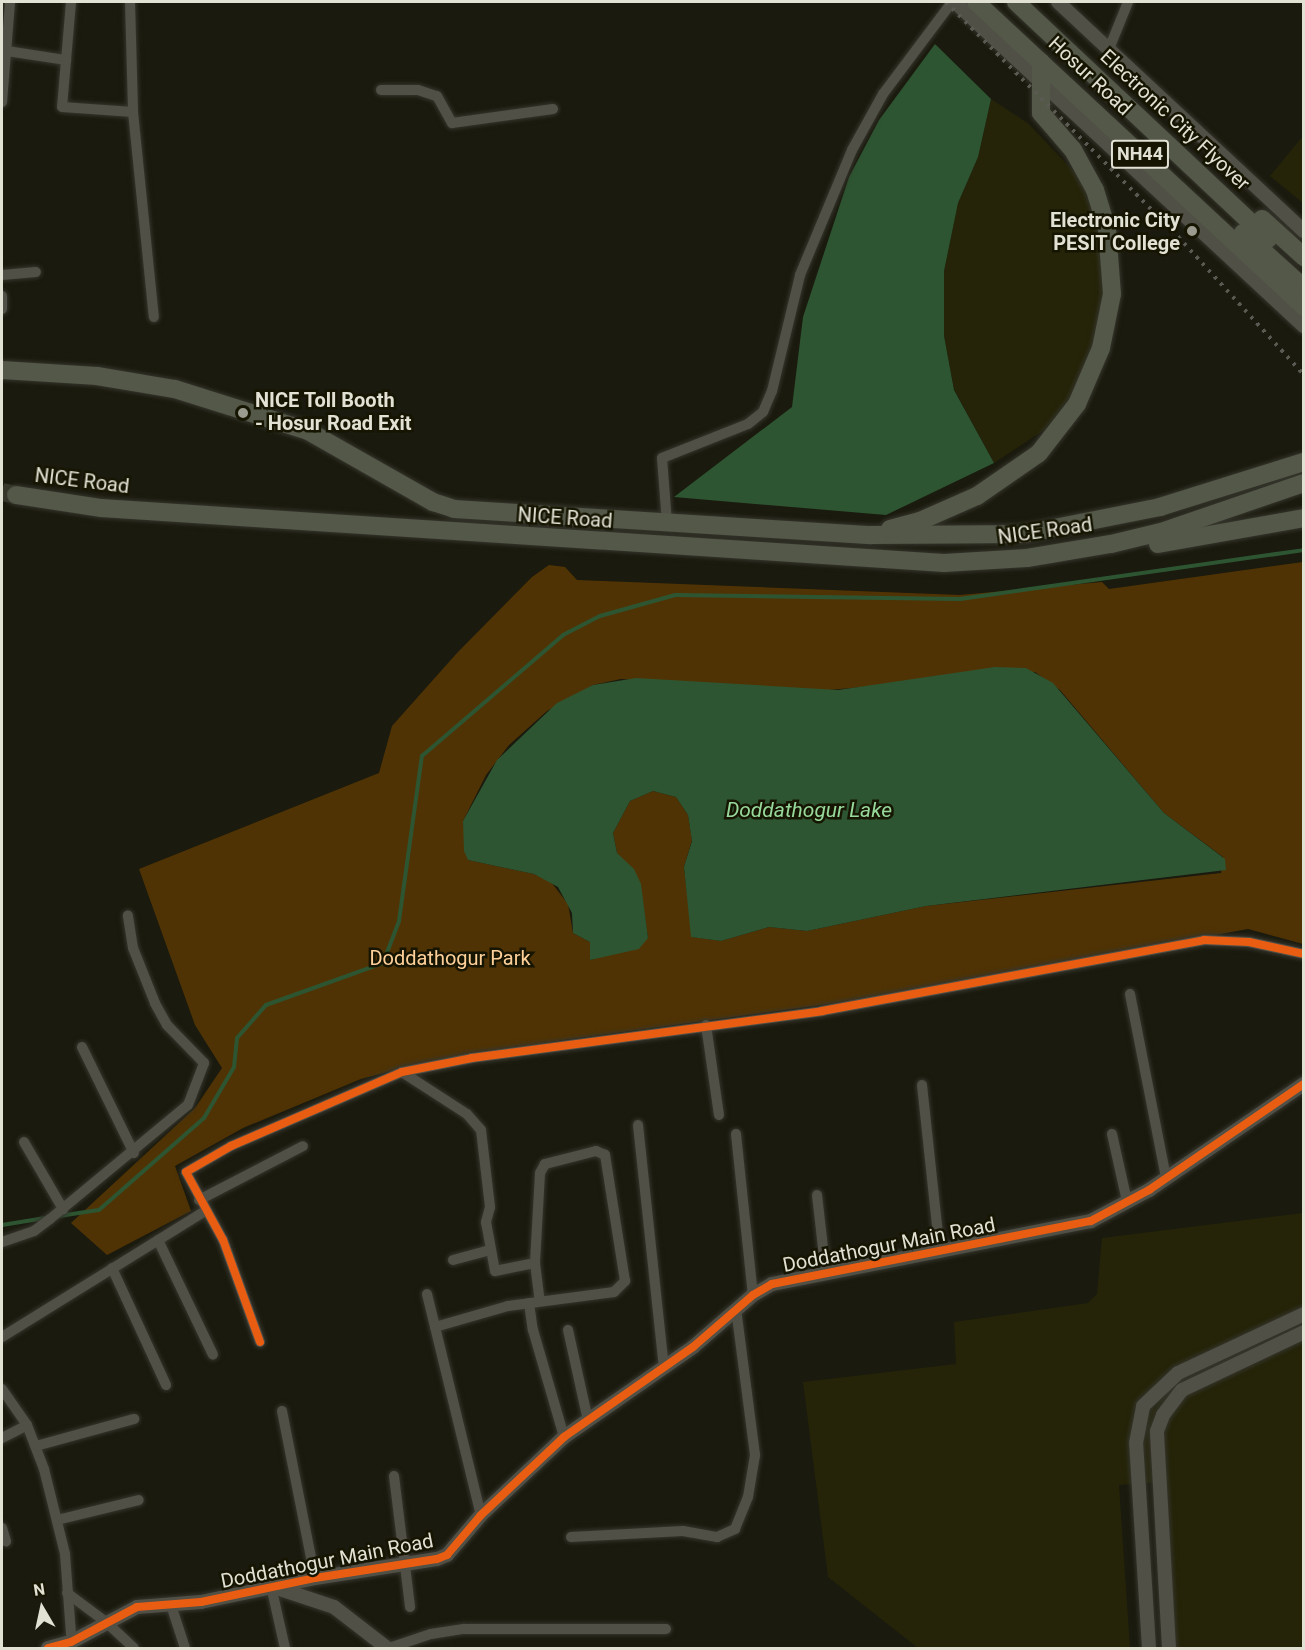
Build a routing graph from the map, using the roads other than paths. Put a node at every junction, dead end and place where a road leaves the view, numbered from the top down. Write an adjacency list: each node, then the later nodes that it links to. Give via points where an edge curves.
1 (10, 2): 12 (street)
2 (71, 2): 13 (street)
3 (130, 2): 19 (street)
4 (954, 2): 15 (street, Hosur Road); 36 (street, via 883,94 852,150 800,275 772,391 763,412 748,424 662,458)
5 (976, 2): 14 (highway, Hosur Road / NH44)
6 (992, 2): 25 (highway, Electronic City Flyover)
7 (1016, 2): 23 (highway, Electronic City Flyover)
8 (1028, 2): 21 (highway, Hosur Road / NH44)
9 (1058, 2): 11 (street, Hosur Road)
10 (1128, 2): 11 (street)
11 (1109, 49): 20 (street, Hosur Road)
12 (6, 51): 13 (street); 17 (street)
13 (66, 60): 19 (street, via 62,107)
14 (1041, 62): 15 (highway); 27 (highway, Hosur Road / NH44)
15 (1041, 82): 30 (street, Hosur Road); 37 (highway, via 1041,113 1073,150 1095,189 1107,229 1112,294 1093,374 1060,429 1018,470 952,508)
16 (381, 90): 18 (street, via 418,90 437,96 452,123)
17 (2, 102)
18 (553, 109)
19 (133, 112): 29 (street)
20 (1304, 231)
21 (1304, 257)
22 (36, 272): 24 (street)
23 (1304, 272)
24 (2, 275)
25 (1304, 288)
26 (2, 296): 28 (street)
27 (1304, 308)
28 (2, 309)
29 (154, 317)
30 (1304, 326)
31 (2, 370): 36 (highway, NICE Road, via 97,376 181,391 308,431 443,506)
32 (1304, 462): 37 (highway, NICE Road, via 1171,504 1070,527 1024,534)
33 (1304, 483): 38 (highway, via 1161,532)
34 (16, 495): 38 (highway, NICE Road, via 102,508 857,560 987,561)
35 (1304, 518): 38 (highway, via 1147,546)
36 (667, 523): 37 (highway, NICE Road)
37 (871, 535)
38 (1111, 544)
39 (128, 915): 53 (street, via 133,948 155,1004 167,1025 204,1063 188,1105)
40 (1304, 954): 42 (street, via 1256,943 1204,940 943,991)
41 (1131, 994): 54 (street)
42 (706, 1025): 44 (street, via 472,1058); 47 (street)
43 (82, 1047): 53 (street)
44 (402, 1072): 56 (street, via 231,1146 186,1172); 62 (street, via 467,1114 481,1130 490,1208 486,1222)
45 (1304, 1084): 54 (street, Doddathogur Main Road)
46 (922, 1085): 63 (street)
47 (719, 1115)
48 (638, 1125): 79 (street)
49 (736, 1134): 69 (street)
50 (1112, 1134): 57 (street)
51 (24, 1143): 58 (street)
52 (303, 1146): 56 (street)
53 (134, 1153): 58 (street)
54 (1166, 1178): 57 (street, Doddathogur Main Road)
55 (817, 1195): 67 (street)
56 (199, 1200): 59 (street)
57 (1127, 1202): 63 (street, Doddathogur Main Road, via 1091,1221)
58 (63, 1209): 61 (street, via 34,1231)
59 (205, 1211): 60 (street); 77 (street, via 223,1240)
60 (158, 1240): 66 (street); 78 (street)
61 (2, 1242)
62 (490, 1250): 64 (street); 65 (street, via 495,1271)
63 (940, 1253): 67 (street, Doddathogur Main Road)
64 (453, 1260)
65 (535, 1263): 70 (street); 70 (street, via 540,1173 545,1164 596,1151 605,1155 625,1281 614,1292)
66 (112, 1268): 76 (street); 80 (street)
67 (826, 1274): 69 (street, Doddathogur Main Road, via 772,1284)
68 (427, 1294): 73 (street)
69 (753, 1295): 71 (street, Doddathogur Main Road)
70 (534, 1302): 73 (street); 88 (street, via 533,1330)
71 (736, 1309): 79 (street, Doddathogur Main Road); 96 (street, via 754,1455 748,1497 735,1529 717,1538 682,1531)
72 (1304, 1314): 86 (street, via 1178,1373 1153,1393)
73 (435, 1327): 93 (street)
74 (568, 1330): 84 (street)
75 (1304, 1332): 87 (street, via 1182,1390 1163,1415)
76 (2, 1336)
77 (260, 1342)
78 (213, 1355)
79 (664, 1367): 84 (street, Doddathogur Main Road)
80 (166, 1385)
81 (2, 1389): 85 (street)
82 (282, 1411): 99 (street)
83 (134, 1419): 90 (street)
84 (588, 1420): 88 (street, Doddathogur Main Road)
85 (27, 1425): 89 (street); 90 (street)
86 (1137, 1425): 87 (street); 112 (street)
87 (1157, 1431): 113 (street)
88 (564, 1437): 93 (street, Doddathogur Main Road)
89 (2, 1438)
90 (36, 1446): 94 (street)
91 (394, 1476): 98 (street)
92 (140, 1500): 94 (street)
93 (481, 1515): 98 (street, Doddathogur Main Road, via 447,1555)
94 (57, 1520): 101 (street, via 65,1554)
95 (2, 1528): 97 (street)
96 (571, 1537)
97 (6, 1541)
98 (405, 1566): 99 (street, Doddathogur Main Road); 103 (street)
99 (315, 1578): 100 (street, Doddathogur Main Road)
100 (272, 1587): 102 (street, Doddathogur Main Road); 110 (street); 111 (street, via 334,1607)
101 (67, 1593): 104 (street); 106 (street)
102 (171, 1605): 104 (street, Doddathogur Main Road, via 137,1607); 109 (street)
103 (410, 1607)
104 (106, 1622): 106 (street, Doddathogur Main Road); 108 (street)
105 (666, 1629): 111 (street, via 464,1629 431,1634)
106 (71, 1645): 107 (street, Doddathogur Main Road)
107 (48, 1648)
108 (134, 1648)
109 (185, 1648)
110 (285, 1648)
111 (388, 1648)
112 (1149, 1648)
113 (1169, 1648)

